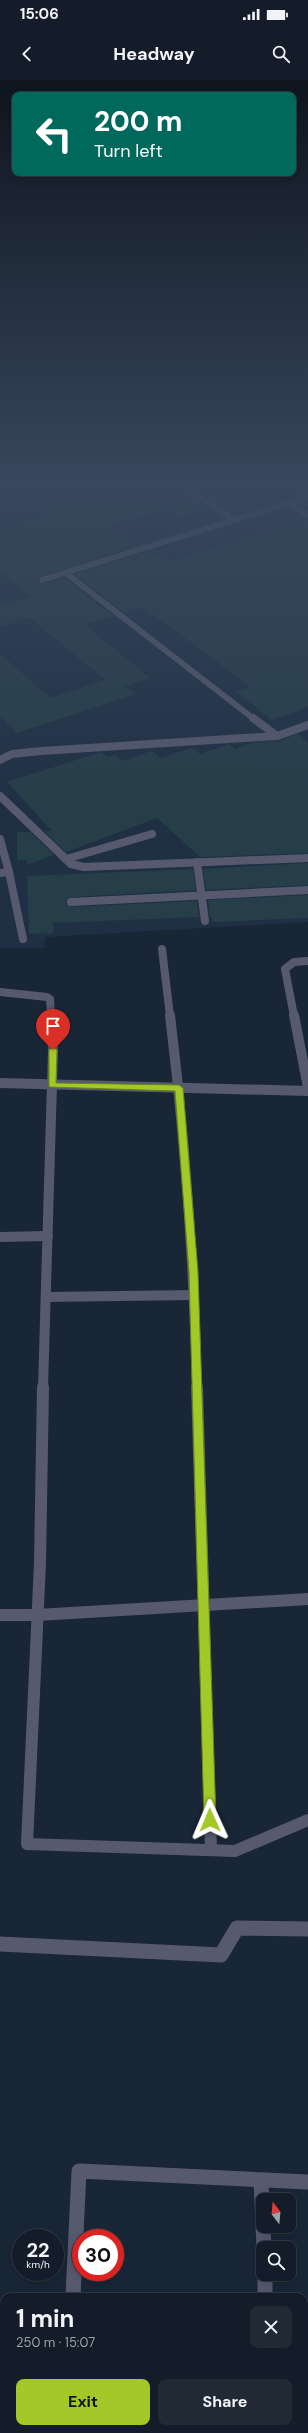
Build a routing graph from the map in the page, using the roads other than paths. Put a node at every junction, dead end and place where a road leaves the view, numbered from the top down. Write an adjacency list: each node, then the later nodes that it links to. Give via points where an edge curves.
1 (87, 590): 3 (street)
2 (308, 725): 3 (street)
3 (277, 736): 4 (street, via 41,751 12,754)
4 (0, 760)
5 (0, 796): 9 (street)
6 (152, 834): 9 (street)
7 (0, 839): 11 (street)
8 (308, 858): 10 (street)
9 (66, 859): 10 (street, via 71,864 84,866)
10 (196, 862): 13 (street)
11 (4, 872): 16 (street)
12 (308, 890): 13 (street)
13 (201, 895): 14 (street); 15 (street)
14 (71, 902)
15 (205, 921)
16 (23, 939)
17 (162, 949): 24 (street)
18 (308, 961): 20 (street, via 294,962 285,969)
19 (0, 992): 22 (street, via 44,995 50,999)
20 (304, 1039): 23 (street)
21 (0, 1083): 22 (street)
22 (52, 1085): 24 (street); 26 (street)
23 (308, 1087)
24 (179, 1088): 25 (street); 28 (street)
25 (308, 1091)
26 (48, 1236): 27 (street); 29 (street)
27 (0, 1237)
28 (194, 1295): 29 (street); 31 (street)
29 (46, 1297): 33 (street)
30 (308, 1599): 31 (street)
31 (204, 1605): 33 (street); 35 (street)
32 (0, 1615): 33 (street)
33 (38, 1615): 35 (street, via 27,1844)
34 (308, 1820): 35 (street, via 235,1851)
35 (211, 1850)
36 (308, 1928): 37 (street, via 237,1928 221,1955)
37 (0, 1944)
38 (261, 2180): 39 (street); 40 (street); 42 (street, via 79,2171)
39 (308, 2182)
40 (264, 2241)
41 (265, 2281): 43 (street)
42 (73, 2293)
43 (266, 2293)

